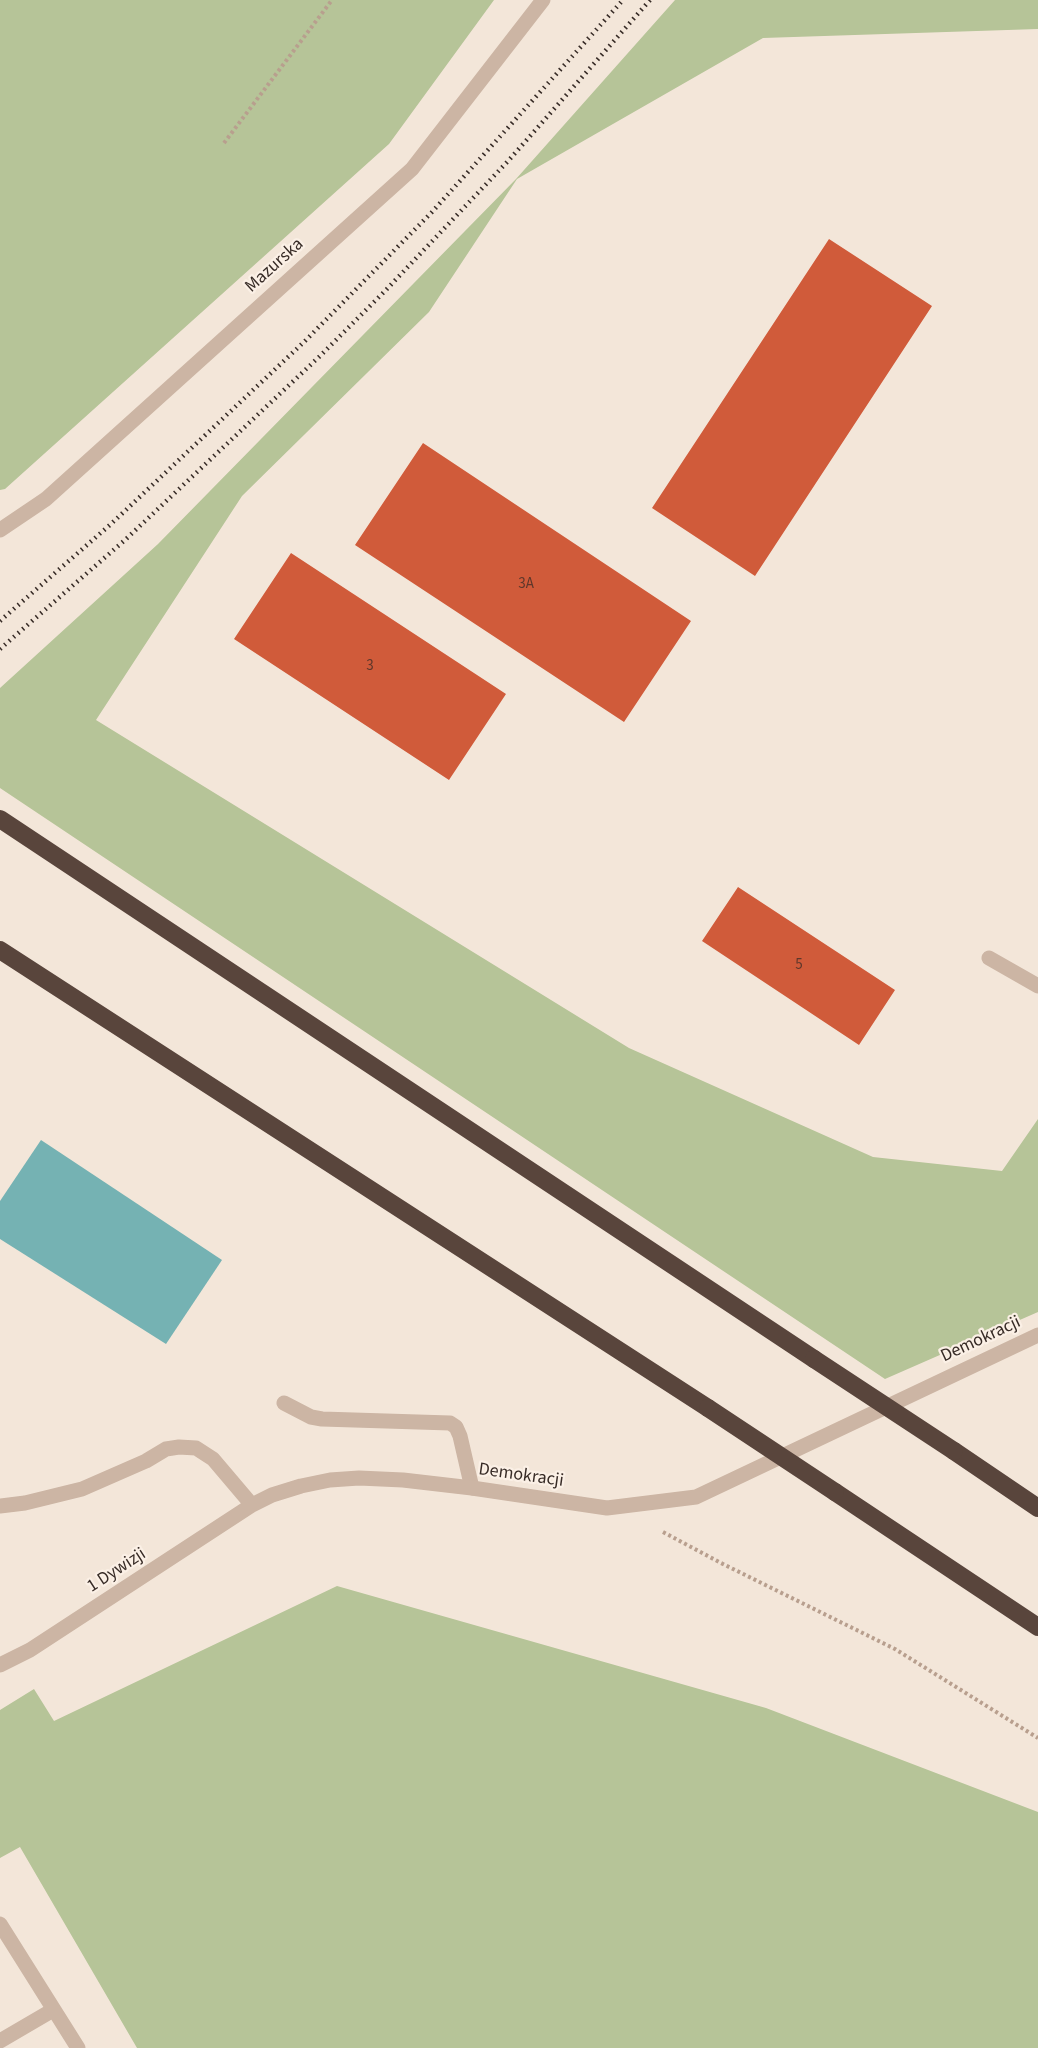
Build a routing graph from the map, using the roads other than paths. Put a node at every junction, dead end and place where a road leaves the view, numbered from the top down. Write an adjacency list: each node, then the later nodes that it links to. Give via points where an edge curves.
1 (543, 0): 2 (street, Mazurska, via 412,169 46,499)
2 (0, 530)
3 (0, 819): 12 (highway, bridge)
4 (0, 950): 13 (highway, bridge, via 708,1408)
5 (989, 958): 6 (street)
6 (1038, 986)
7 (1038, 1335): 9 (street, Demokracji, via 696,1497 608,1508)
8 (284, 1403): 9 (street, via 322,1419 450,1423 460,1436)
9 (472, 1488): 10 (street, Demokracji, via 403,1480 330,1480 272,1495)
10 (252, 1505): 11 (street, via 213,1460 196,1448 180,1447 166,1449 82,1488); 14 (street, 1 Dywizji, via 30,1650)
11 (0, 1506)
12 (1038, 1508)
13 (1038, 1627)
14 (0, 1665)
15 (0, 1924): 16 (street)
16 (53, 2010): 17 (street); 18 (street)
17 (0, 2041)
18 (78, 2048)

